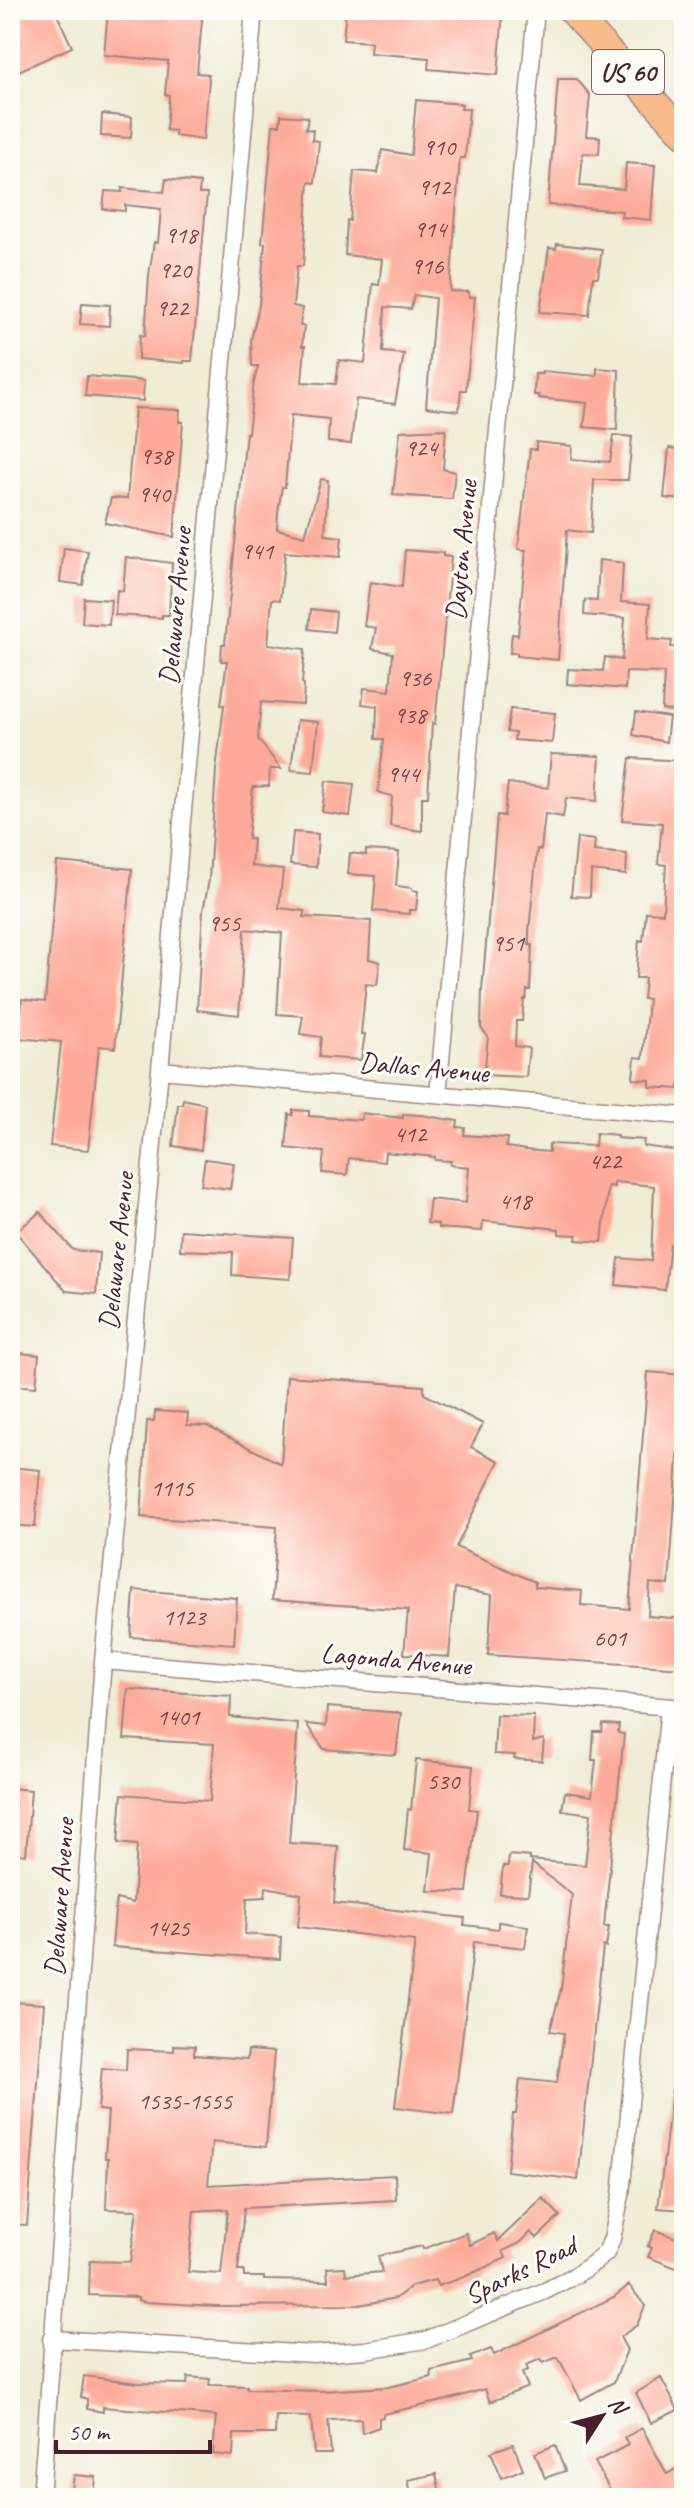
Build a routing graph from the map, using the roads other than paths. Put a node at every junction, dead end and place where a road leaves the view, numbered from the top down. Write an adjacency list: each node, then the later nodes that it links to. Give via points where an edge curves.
1 (254, 10): 5 (street, Delaware Avenue)
2 (536, 10): 6 (street, Dayton Avenue)
3 (571, 10): 4 (main road, US 60)
4 (684, 134)
5 (160, 1070): 6 (street, Dallas Avenue); 8 (street, Delaware Avenue)
6 (438, 1094): 7 (street, Dallas Avenue)
7 (684, 1116)
8 (103, 1661): 9 (street, Lagonda Avenue); 10 (street, Delaware Avenue)
9 (677, 1707): 10 (street, Sparks Road, via 621,2195 606,2253 545,2291 465,2326 397,2346 314,2354)
10 (51, 2339): 11 (street, Delaware Avenue)
11 (41, 2498)

